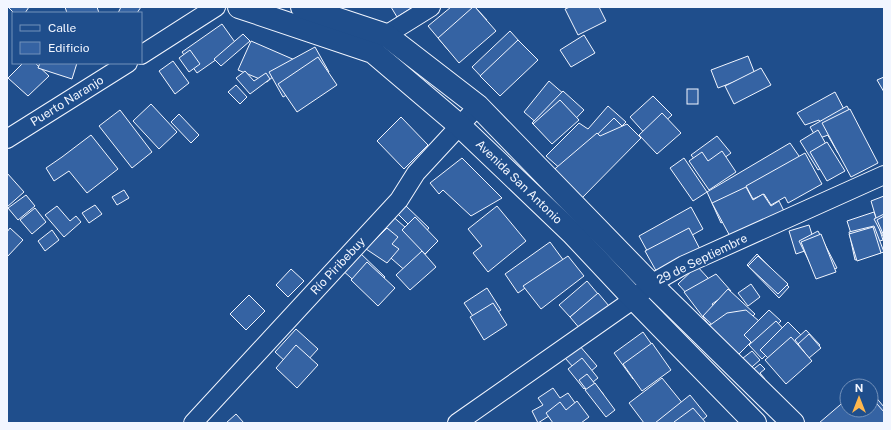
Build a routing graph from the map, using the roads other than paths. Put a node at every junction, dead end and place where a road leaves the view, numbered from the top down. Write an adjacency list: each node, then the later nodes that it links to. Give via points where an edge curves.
1 (216, 7): 6 (street)
2 (239, 7): 9 (main road, Avenida San Antonio, via 374,52)
3 (302, 7): 5 (main road, Avenida San Antonio)
4 (431, 7): 5 (street)
5 (386, 35): 8 (main road, Avenida San Antonio)
6 (142, 54)
7 (126, 64): 10 (street, Puerto Naranjo)
8 (478, 106): 9 (street, Río Piribebuy); 12 (main road, Avenida San Antonio)
9 (460, 126): 13 (main road, Avenida San Antonio, via 572,233); 14 (street, Río Piribebuy, via 416,173 399,200)
10 (7, 139)
11 (884, 175): 12 (street, 29 de Septiembre, via 684,265)
12 (651, 284): 13 (street, 29 de Septiembre); 17 (main road, Avenida San Antonio)
13 (634, 299): 15 (street, 29 de Septiembre); 16 (main road, Avenida San Antonio)
14 (193, 423)
15 (457, 423)
16 (755, 423)
17 (793, 423)

